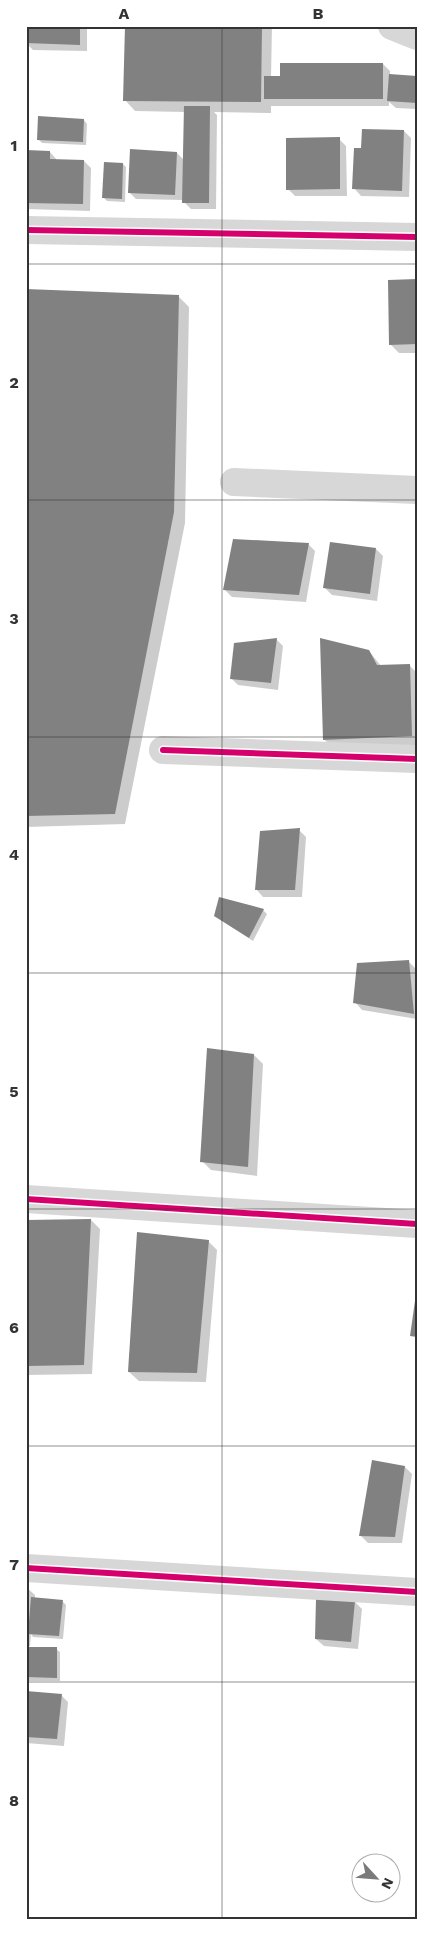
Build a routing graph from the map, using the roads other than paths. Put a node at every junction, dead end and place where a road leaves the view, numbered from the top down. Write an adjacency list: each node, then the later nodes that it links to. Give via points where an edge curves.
1 (392, 26): 2 (street)
2 (417, 36)
3 (26, 230): 4 (street)
4 (417, 237)
5 (234, 482): 6 (street)
6 (417, 490)
7 (163, 750): 8 (street)
8 (417, 759)
9 (26, 1199): 10 (street)
10 (417, 1224)
11 (26, 1568): 12 (street)
12 (417, 1592)

